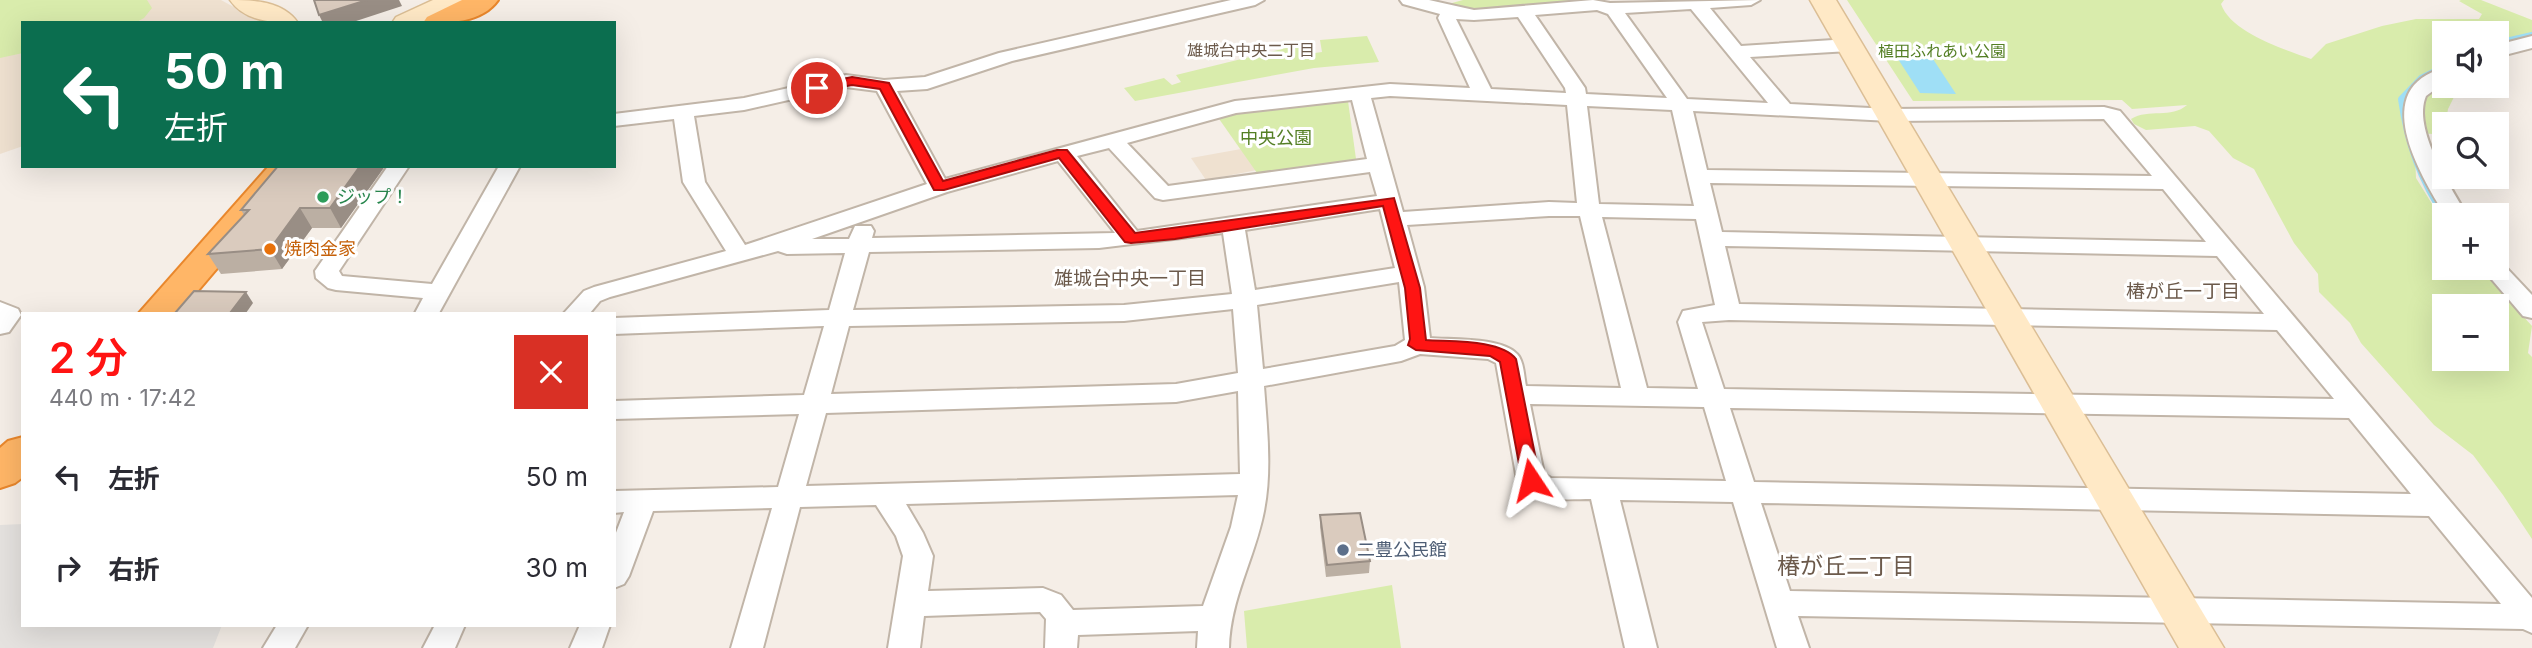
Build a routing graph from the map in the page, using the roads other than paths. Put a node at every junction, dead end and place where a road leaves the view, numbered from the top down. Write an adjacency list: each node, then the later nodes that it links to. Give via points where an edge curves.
1 (243, 0): 12 (street)
2 (454, 0): 13 (street)
3 (482, 0): 14 (highway)
4 (1255, 0): 20 (street, via 1006,57 927,83)
5 (1409, 0): 10 (street)
6 (1751, 0): 8 (street)
7 (1823, 0): 16 (street)
8 (1697, 4): 9 (street); 18 (street)
9 (1607, 5): 11 (street); 24 (street)
10 (1450, 12): 11 (street); 22 (street, via 1447,18)
11 (1524, 12): 23 (street, via 1573,83)
12 (281, 21)
13 (409, 21)
14 (441, 21)
15 (2532, 42): 17 (street)
16 (1849, 46): 18 (street); 27 (street)
17 (2509, 48)
18 (1736, 52): 25 (street)
19 (2432, 81): 39 (street, via 2413,102 2413,110 2426,157)
20 (884, 86): 26 (street, via 846,81 757,102); 38 (street)
21 (1360, 93): 22 (street); 29 (street, via 1215,110); 31 (street)
22 (1483, 94): 23 (street)
23 (1575, 99): 24 (street); 40 (street)
24 (1681, 104): 25 (street); 35 (street)
25 (1784, 110): 27 (street)
26 (683, 111): 28 (street); 51 (street, via 694,182)
27 (1890, 115): 36 (street); 37 (street, via 2113,115)
28 (616, 120)
29 (1112, 139): 30 (street); 31 (street, via 1163,193)
30 (1062, 152): 38 (street); 45 (street)
31 (1379, 164): 42 (street)
32 (285, 168): 58 (highway)
33 (398, 168): 54 (street, via 327,271 328,278 336,283)
34 (509, 168): 54 (street)
35 (1698, 176): 36 (street); 43 (street)
36 (1928, 180): 37 (street); 47 (street)
37 (2170, 183): 50 (street)
38 (939, 187): 41 (street)
39 (2448, 203)
40 (1589, 209): 42 (street); 43 (street); 70 (street)
41 (869, 210): 48 (street); 49 (street)
42 (1391, 210): 44 (street); 52 (street)
43 (1706, 213): 46 (street)
44 (1233, 225): 45 (street); 55 (street)
45 (1131, 238): 48 (street)
46 (1712, 239): 47 (street); 61 (street)
47 (1966, 245): 50 (street); 62 (street)
48 (859, 246): 49 (street); 63 (street)
49 (766, 247): 51 (street)
50 (2224, 249): 64 (street)
51 (740, 255): 60 (street, via 602,292)
52 (1409, 273): 55 (street); 67 (street)
53 (2505, 280): 57 (street)
54 (437, 292): 59 (street)
55 (1246, 299): 63 (street, via 1124,313); 68 (street)
56 (0, 310): 65 (street, via 9,315)
57 (2532, 310)
58 (159, 312)
59 (427, 312)
60 (577, 312)
61 (1729, 312): 62 (street); 71 (street, via 1703,313 1690,322)
62 (2008, 317): 64 (street); 73 (street)
63 (838, 318): 66 (street); 72 (street)
64 (2285, 322): 74 (street)
65 (0, 326)
66 (616, 326)
67 (1416, 345): 68 (street, via 1401,354); 69 (street, via 1493,351 1508,359)
68 (1251, 381): 72 (street, via 1176,393); 78 (street)
69 (1516, 395): 70 (street); 79 (street, via 1531,480 1547,488)
70 (1636, 397): 71 (street)
71 (1714, 398): 73 (street); 80 (street)
72 (815, 404): 75 (street); 82 (street)
73 (2059, 404): 74 (street); 83 (street)
74 (2357, 409): 86 (street)
75 (616, 410)
76 (21, 454): 77 (highway)
77 (0, 472)
78 (1252, 484): 81 (street); 95 (street, via 1247,525)
79 (1603, 489): 80 (street); 102 (street)
80 (1744, 492): 83 (street); 88 (street)
81 (884, 494): 82 (street); 89 (street, via 918,556)
82 (789, 497): 84 (street); 100 (street)
83 (2115, 499): 86 (street); 90 (street)
84 (643, 501): 85 (street); 87 (street)
85 (616, 502)
86 (2436, 505): 91 (street)
87 (616, 571)
88 (1779, 603): 90 (street); 103 (street)
89 (912, 604): 96 (street, via 1043,600 1059,611); 101 (street)
90 (2180, 610): 91 (street); 104 (street)
91 (2531, 619)
92 (292, 627): 97 (street)
93 (449, 627): 98 (street)
94 (594, 627): 99 (street)
95 (1214, 633): 96 (street)
96 (1062, 636)
97 (279, 648)
98 (439, 648)
99 (586, 648)
100 (747, 648)
101 (904, 648)
102 (1641, 648)
103 (1793, 648)
104 (2202, 648)

